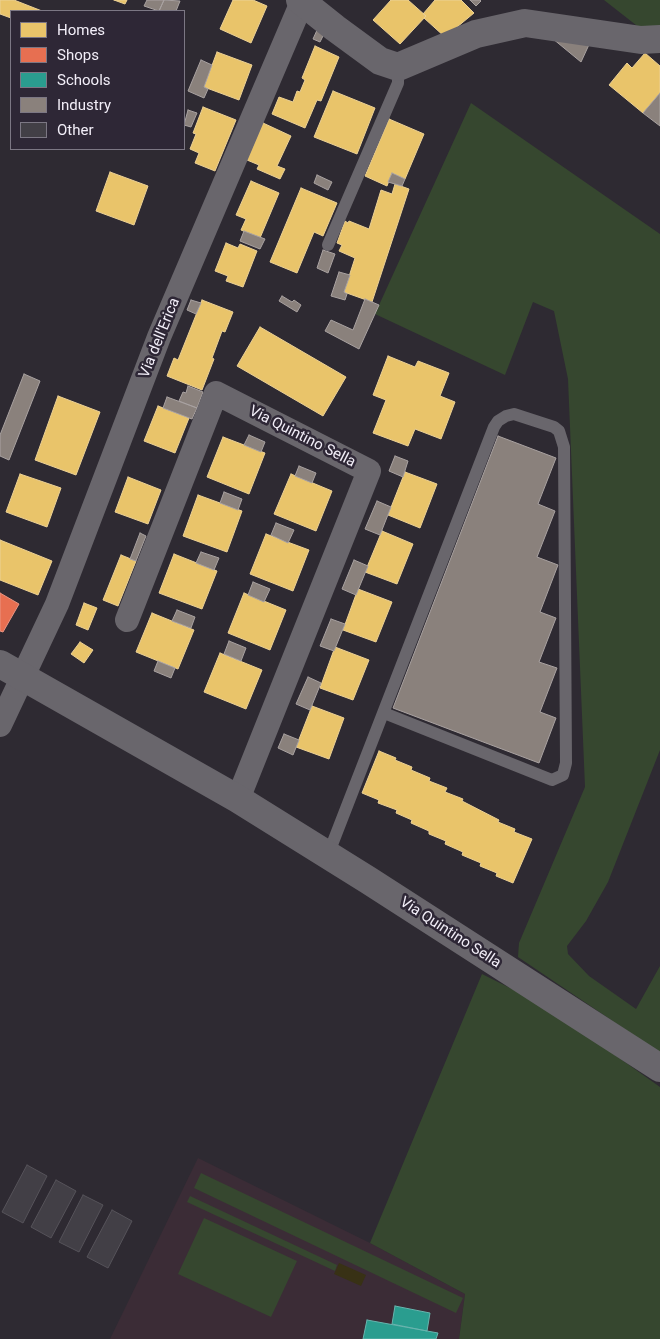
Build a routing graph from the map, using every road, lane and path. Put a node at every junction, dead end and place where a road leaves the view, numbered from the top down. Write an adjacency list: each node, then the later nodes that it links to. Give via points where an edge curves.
1 (301, 1): 3 (street, via 380,61); 6 (street, Via dell'Erica, via 159,338 57,604)
2 (660, 39): 3 (street, via 641,40 525,23 476,34)
3 (398, 67): 4 (lane, via 398,82)
4 (328, 246)
5 (127, 620): 9 (street, Via Quintino Sella, via 216,394 369,471)
6 (11, 670): 8 (street, Via dell'Erica); 9 (street, Via Quintino Sella)
7 (384, 713): 7 (lane, via 552,780 563,775 566,763 564,447 559,431 554,427 514,414 498,421 494,427); 10 (lane)
8 (0, 725)
9 (238, 799): 10 (street, Via Quintino Sella)
10 (328, 855): 11 (street, Via Quintino Sella)
11 (660, 1068)

